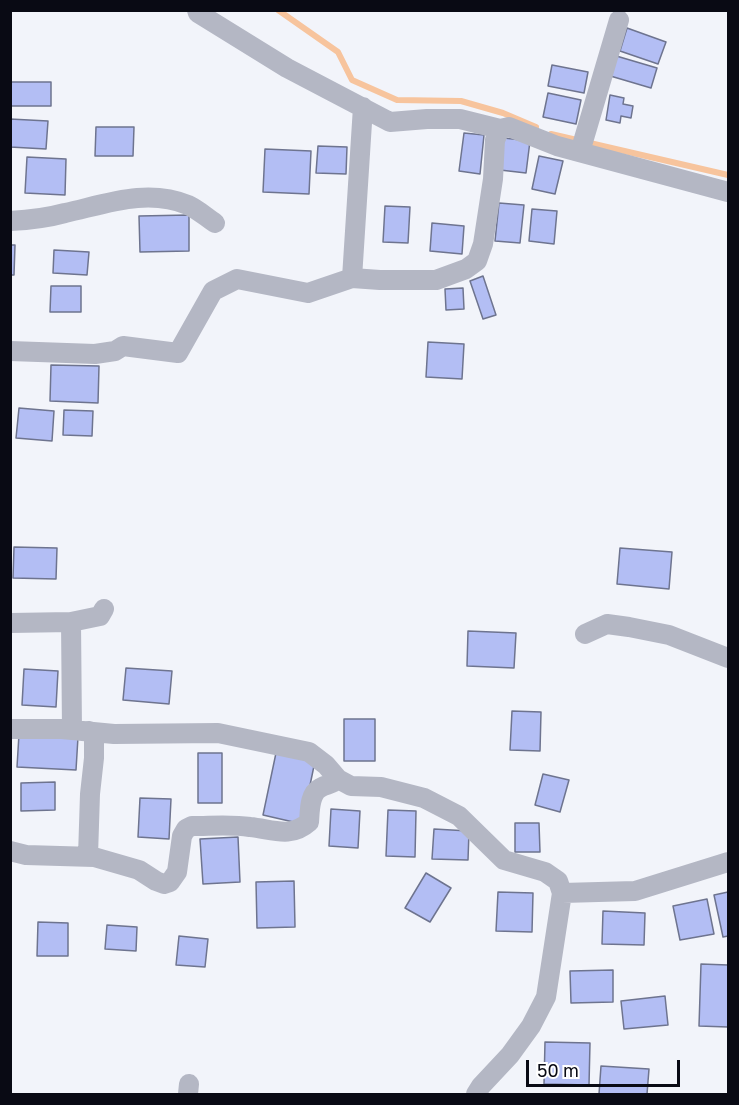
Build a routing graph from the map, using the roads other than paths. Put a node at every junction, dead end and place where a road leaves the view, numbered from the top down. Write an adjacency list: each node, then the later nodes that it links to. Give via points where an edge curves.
1 (197, 10): 3 (street, via 287,68)
2 (619, 20): 5 (street)
3 (363, 107): 4 (street, via 390,122 460,119); 9 (street)
4 (501, 129): 5 (street, via 509,127 557,146); 9 (street, via 495,140 493,179 477,261 436,280)
5 (582, 144): 6 (street)
6 (729, 192)
7 (10, 221): 8 (street, via 64,214 131,198 160,197 189,205)
8 (214, 223)
9 (352, 278): 10 (street, via 308,293 237,279 213,291 178,353 123,346 95,354)
10 (10, 351)
11 (104, 609): 12 (street, via 93,618)
12 (71, 622): 13 (street); 17 (street)
13 (10, 623)
14 (585, 634): 15 (street, via 608,624 629,627 669,635)
15 (729, 658)
16 (10, 729): 17 (street)
17 (81, 730): 18 (street, via 114,734 218,733 273,743 309,752); 20 (street, via 94,737)
18 (338, 779): 20 (street, via 315,791 309,822 300,829 277,833 250,827 186,829 177,872 164,884 123,864); 22 (street, via 351,786 381,787 424,798 459,816 504,860 545,872 558,881)
19 (10, 851): 20 (street)
20 (88, 856)
21 (729, 862): 22 (street, via 635,891)
22 (562, 893): 23 (street, via 546,998 531,1026)
23 (476, 1095)

